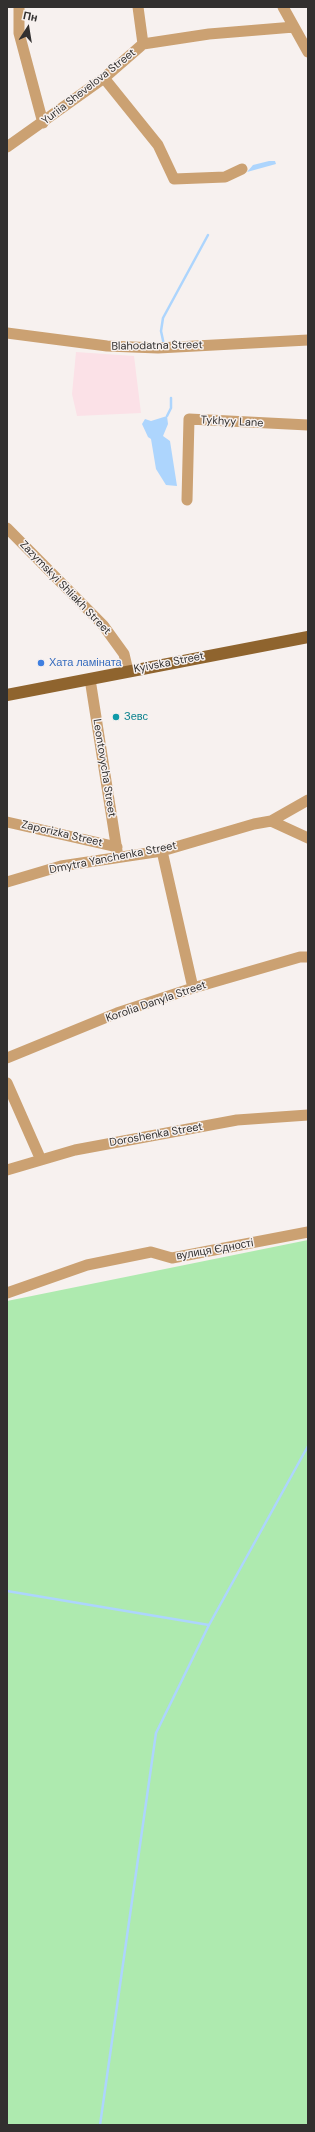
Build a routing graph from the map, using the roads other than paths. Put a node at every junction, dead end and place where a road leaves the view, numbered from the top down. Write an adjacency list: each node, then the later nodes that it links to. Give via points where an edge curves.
1 (19, 7): 8 (street, via 19,33)
2 (138, 7): 5 (street)
3 (283, 7): 4 (street)
4 (294, 27): 5 (street, Yuriia Shevelova Street, via 209,34); 6 (street)
5 (143, 44): 7 (street, Yuriia Shevelova Street)
6 (308, 52)
7 (104, 78): 8 (street, Yuriia Shevelova Street); 10 (street, via 158,145 174,179 225,177)
8 (43, 123): 9 (street, Yuriia Shevelova Street)
9 (7, 146)
10 (242, 169)
11 (7, 333): 12 (street, Blahodatna Street, via 107,346 158,348)
12 (308, 340)
13 (308, 425): 14 (street, Tykhyy Lane, via 189,420)
14 (187, 500)
15 (7, 528): 17 (street, Zazymskyi Shliakh Street, via 103,625 124,654)
16 (308, 636): 17 (main road, Kyivska Street)
17 (128, 671): 18 (main road, Kyivska Street)
18 (90, 678): 19 (main road, Kyivska Street); 25 (street, Leontovycha Street)
19 (7, 695)
20 (308, 800): 21 (street, Dmytra Yanchenka Street)
21 (271, 821): 23 (street); 24 (street, Dmytra Yanchenka Street)
22 (7, 822): 25 (street, Zaporizka Street)
23 (308, 838)
24 (162, 851): 25 (street, Dmytra Yanchenka Street); 28 (street)
25 (117, 852): 26 (street, Dmytra Yanchenka Street)
26 (7, 882)
27 (308, 957): 28 (street, Korolia Danyla Street, via 300,957)
28 (193, 988): 29 (street, Korolia Danyla Street, via 117,1013)
29 (7, 1058)
30 (7, 1083): 32 (street)
31 (308, 1115): 32 (street, Doroshenka Street, via 237,1120 76,1150)
32 (41, 1160): 33 (street, Doroshenka Street)
33 (7, 1170)
34 (308, 1232): 35 (street, вулиця Єдності, via 172,1258 150,1252 87,1265)
35 (7, 1292)

